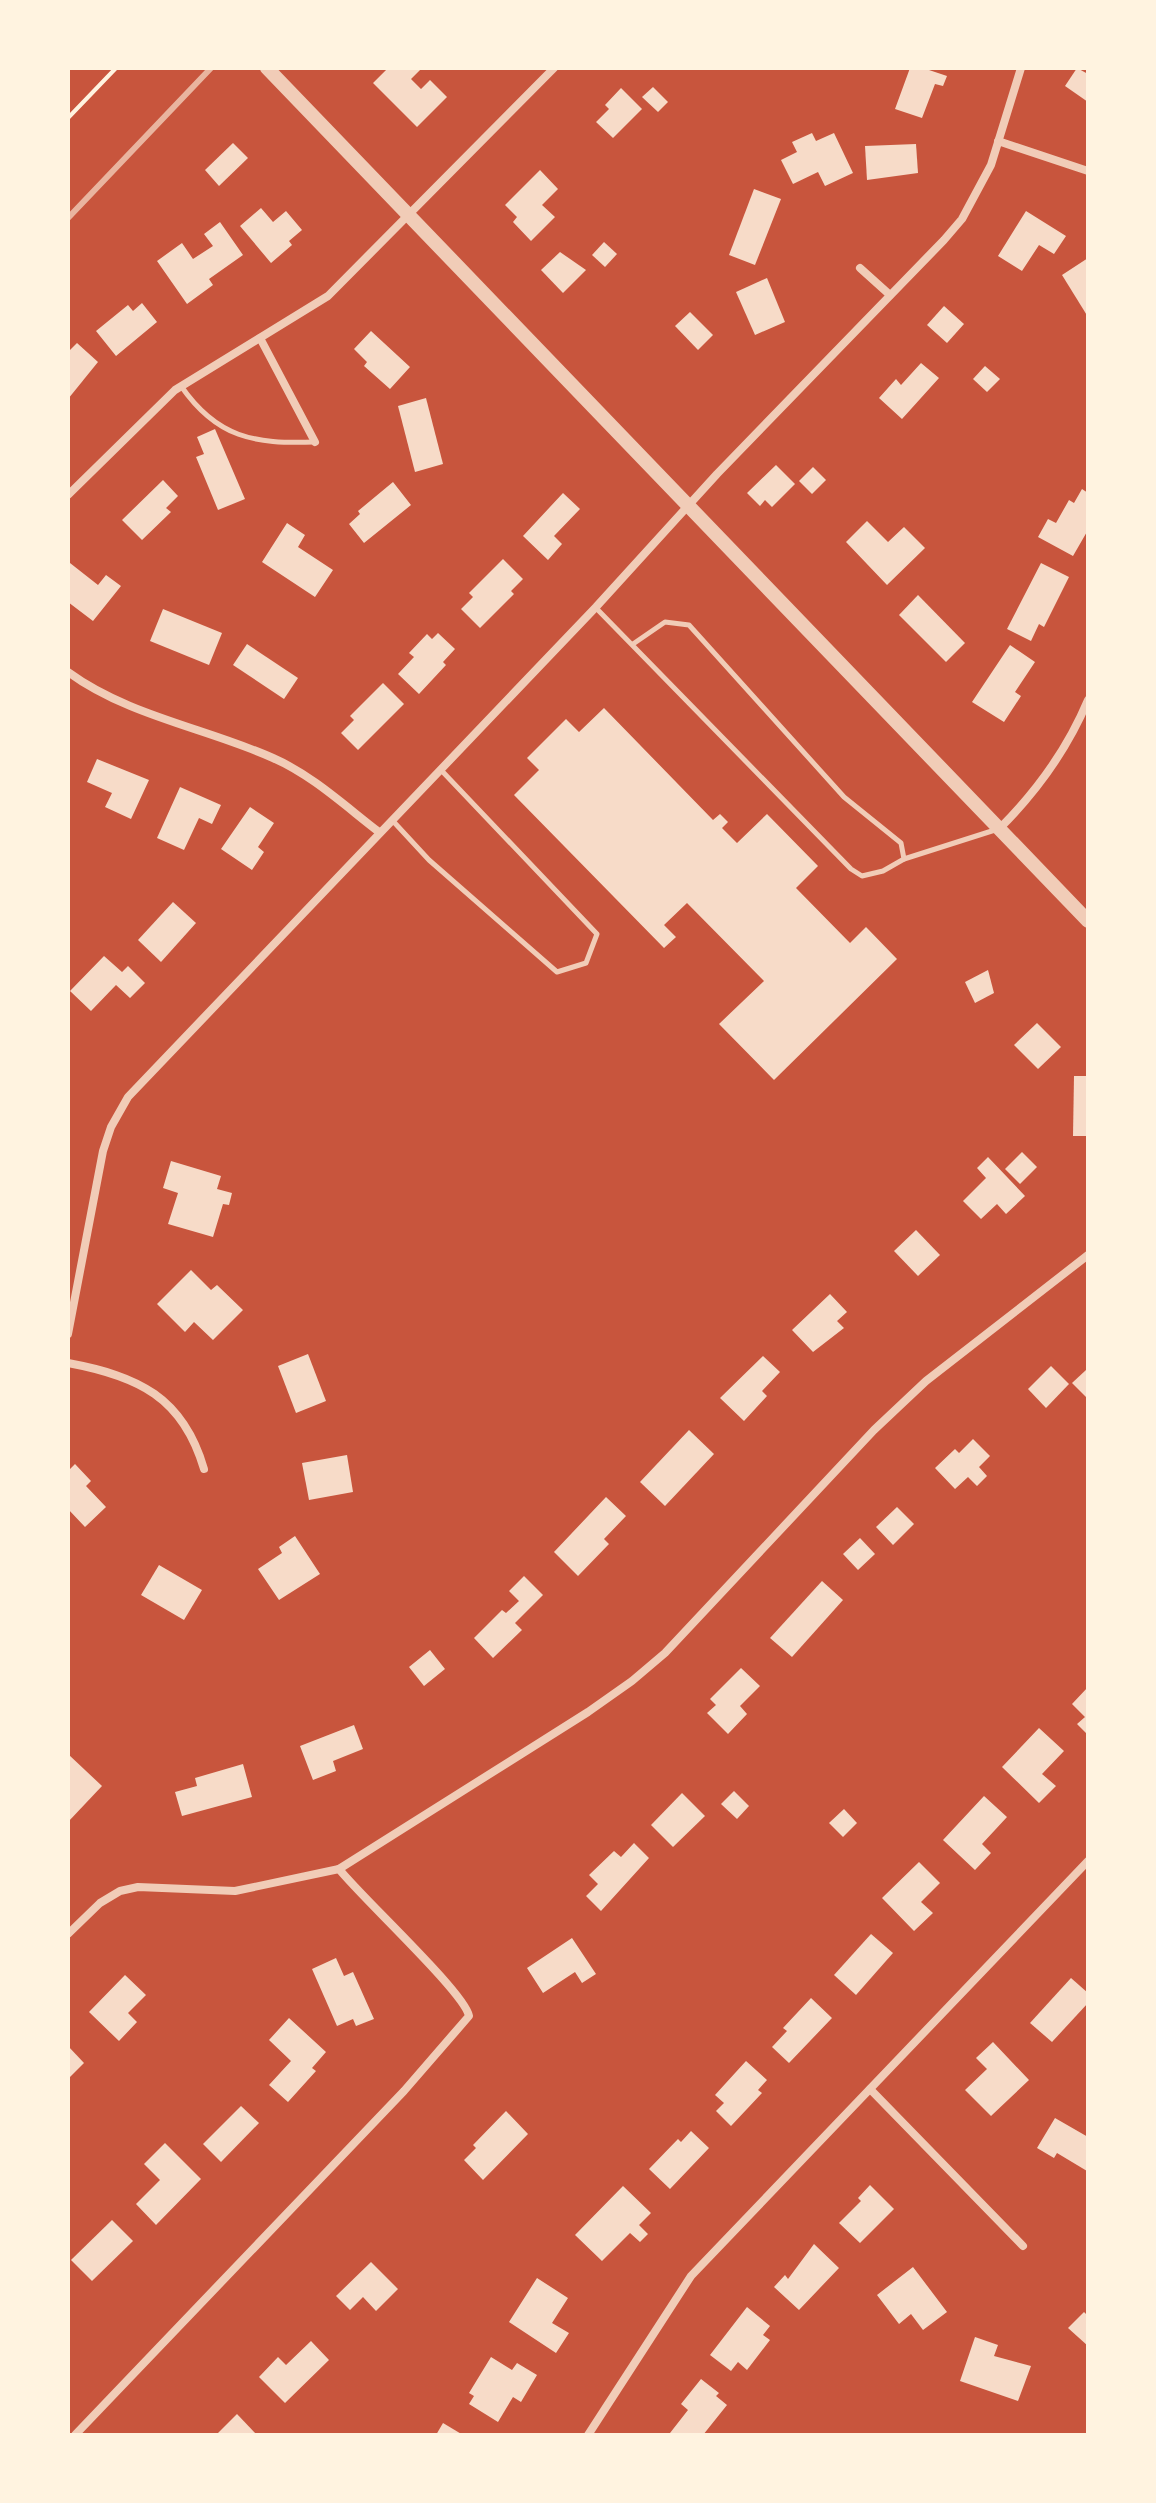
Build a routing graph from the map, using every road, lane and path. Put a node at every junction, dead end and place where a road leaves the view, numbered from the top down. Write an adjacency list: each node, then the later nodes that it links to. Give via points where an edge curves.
1 (116, 68): 5 (path)
2 (267, 68): 8 (street)
3 (554, 68): 8 (street)
4 (1021, 68): 6 (street)
5 (68, 118)
6 (998, 141): 7 (street); 10 (street, via 962,219)
7 (1088, 171)
8 (410, 216): 11 (street, via 328,296); 15 (street)
9 (860, 268): 10 (street)
10 (890, 295): 15 (street)
11 (260, 338): 12 (street); 13 (street)
12 (181, 386): 13 (lane, via 194,405 246,439); 14 (street)
13 (315, 442)
14 (68, 495)
15 (689, 507): 16 (street); 22 (street)
16 (596, 607): 17 (lane); 20 (street)
17 (633, 644): 24 (lane, via 851,869 862,876); 24 (lane, via 665,622 689,625 844,797 901,843)
18 (68, 672): 23 (street, via 108,697 276,759)
19 (1088, 700): 22 (street, via 1065,749)
20 (441, 770): 21 (street); 21 (lane, via 597,934 586,963 557,972)
21 (391, 820): 23 (street)
22 (1000, 828): 24 (lane); 25 (street)
23 (379, 832): 27 (street, via 128,1097 103,1151)
24 (904, 859)
25 (1088, 921)
26 (1088, 1255): 31 (street, via 926,1381 632,1681)
27 (68, 1334)
28 (68, 1363): 29 (street, via 125,1377 155,1393 187,1426)
29 (204, 1469)
30 (1088, 1861): 33 (street)
31 (339, 1869): 32 (street, via 235,1891 120,1891); 35 (street, via 448,1984 468,2010 465,2024)
32 (68, 1934)
33 (870, 2089): 34 (street); 36 (street, via 691,2276)
34 (1023, 2246)
35 (75, 2435)
36 (588, 2435)

